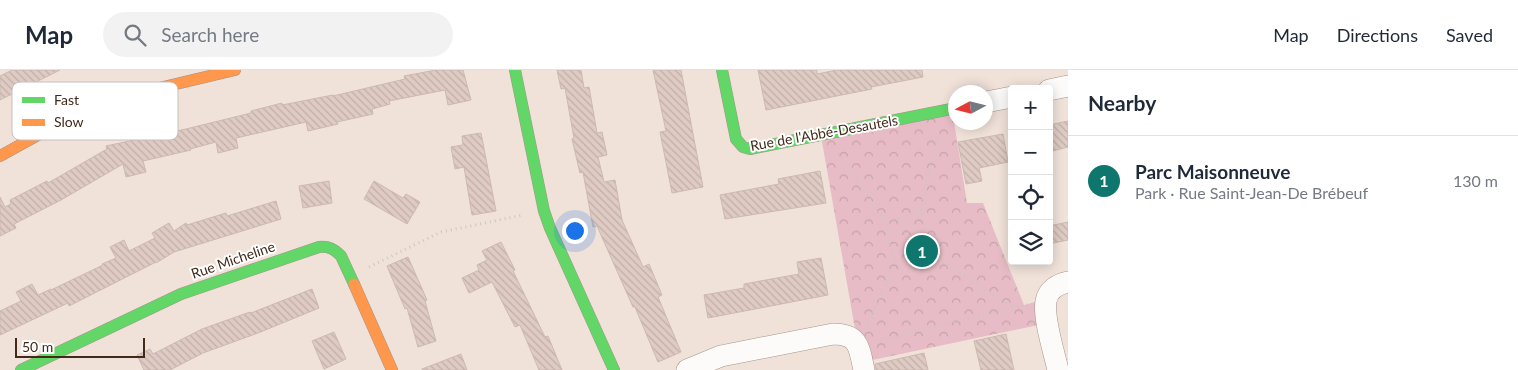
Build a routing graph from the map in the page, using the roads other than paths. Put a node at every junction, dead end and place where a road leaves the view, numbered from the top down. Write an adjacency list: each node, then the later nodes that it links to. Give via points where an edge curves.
1 (235, 70): 4 (street)
2 (515, 70): 15 (street, via 544,211)
3 (722, 70): 9 (street, Rue de l'Abbé-Desautels, via 736,139 746,149)
4 (178, 84)
5 (1068, 86): 6 (street)
6 (1053, 89)
7 (1008, 98): 8 (street)
8 (993, 101)
9 (948, 109)
10 (28, 140): 11 (street)
11 (0, 156)
12 (1068, 282): 18 (street, via 1050,291 1046,300)
13 (21, 370): 14 (street, Rue Micheline, via 182,294 325,246 341,256)
14 (392, 370)
15 (614, 370)
16 (687, 370): 17 (street, via 721,356 833,334 853,338)
17 (864, 370)
18 (1058, 370)

